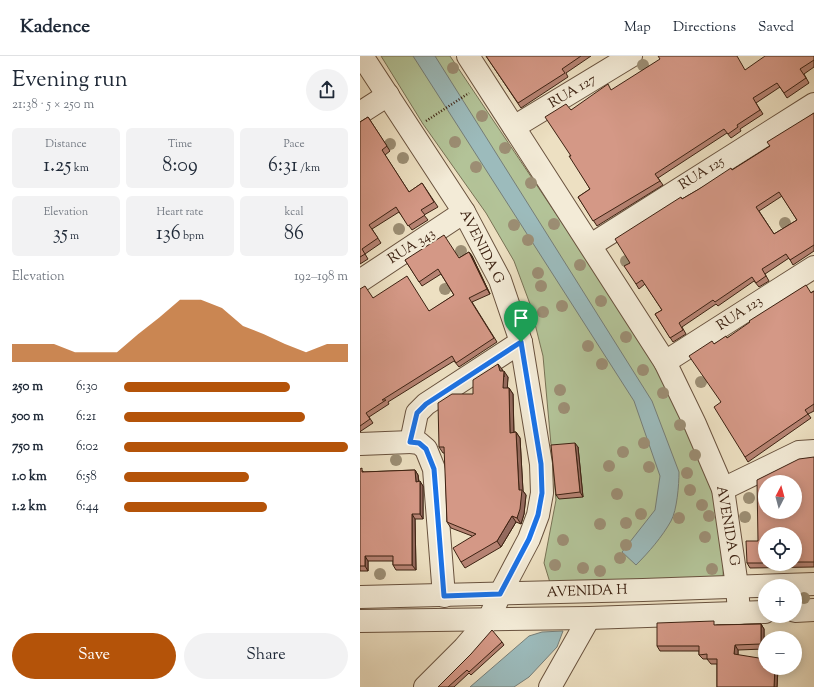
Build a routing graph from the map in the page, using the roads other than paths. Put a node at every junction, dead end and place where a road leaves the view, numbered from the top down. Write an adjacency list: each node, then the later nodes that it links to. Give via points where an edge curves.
1 (362, 56): 4 (street, AVENIDA G)
2 (468, 56): 7 (street, AVENIDA G)
3 (631, 56): 7 (street, RUA 127)
4 (388, 95): 6 (street); 8 (street, AVENIDA G)
5 (814, 104): 9 (street, RUA 125)
6 (360, 113)
7 (514, 127): 9 (street, AVENIDA G)
8 (464, 212): 11 (street, RUA 343); 12 (street, AVENIDA G, via 500,280)
9 (591, 245): 13 (street, AVENIDA G)
10 (814, 267): 13 (street, RUA 123)
11 (360, 281)
12 (521, 342): 14 (street, via 426,404 417,413); 20 (street, AVENIDA G, via 541,464 542,493 538,515 529,539)
13 (665, 362): 17 (street, AVENIDA G)
14 (410, 442): 15 (street); 21 (street, via 419,443 426,449 434,469)
15 (360, 444)
16 (809, 448): 17 (street)
17 (723, 489): 19 (street, AVENIDA G)
18 (814, 584): 19 (street, AVENIDA H)
19 (737, 586): 20 (street, AVENIDA H); 26 (street, AVENIDA G)
20 (500, 594): 21 (street, AVENIDA H); 28 (street, AVENIDA G)
21 (444, 596): 22 (street, AVENIDA H)
22 (360, 597)
23 (814, 610): 24 (street)
24 (802, 611)
25 (758, 612): 26 (street, AVENIDA H)
26 (739, 613): 27 (street, AVENIDA H)
27 (589, 618): 28 (street, AVENIDA H); 31 (street)
28 (489, 619): 29 (street, AVENIDA H); 30 (street, AVENIDA G)
29 (360, 621)
30 (425, 687)
31 (550, 687)

